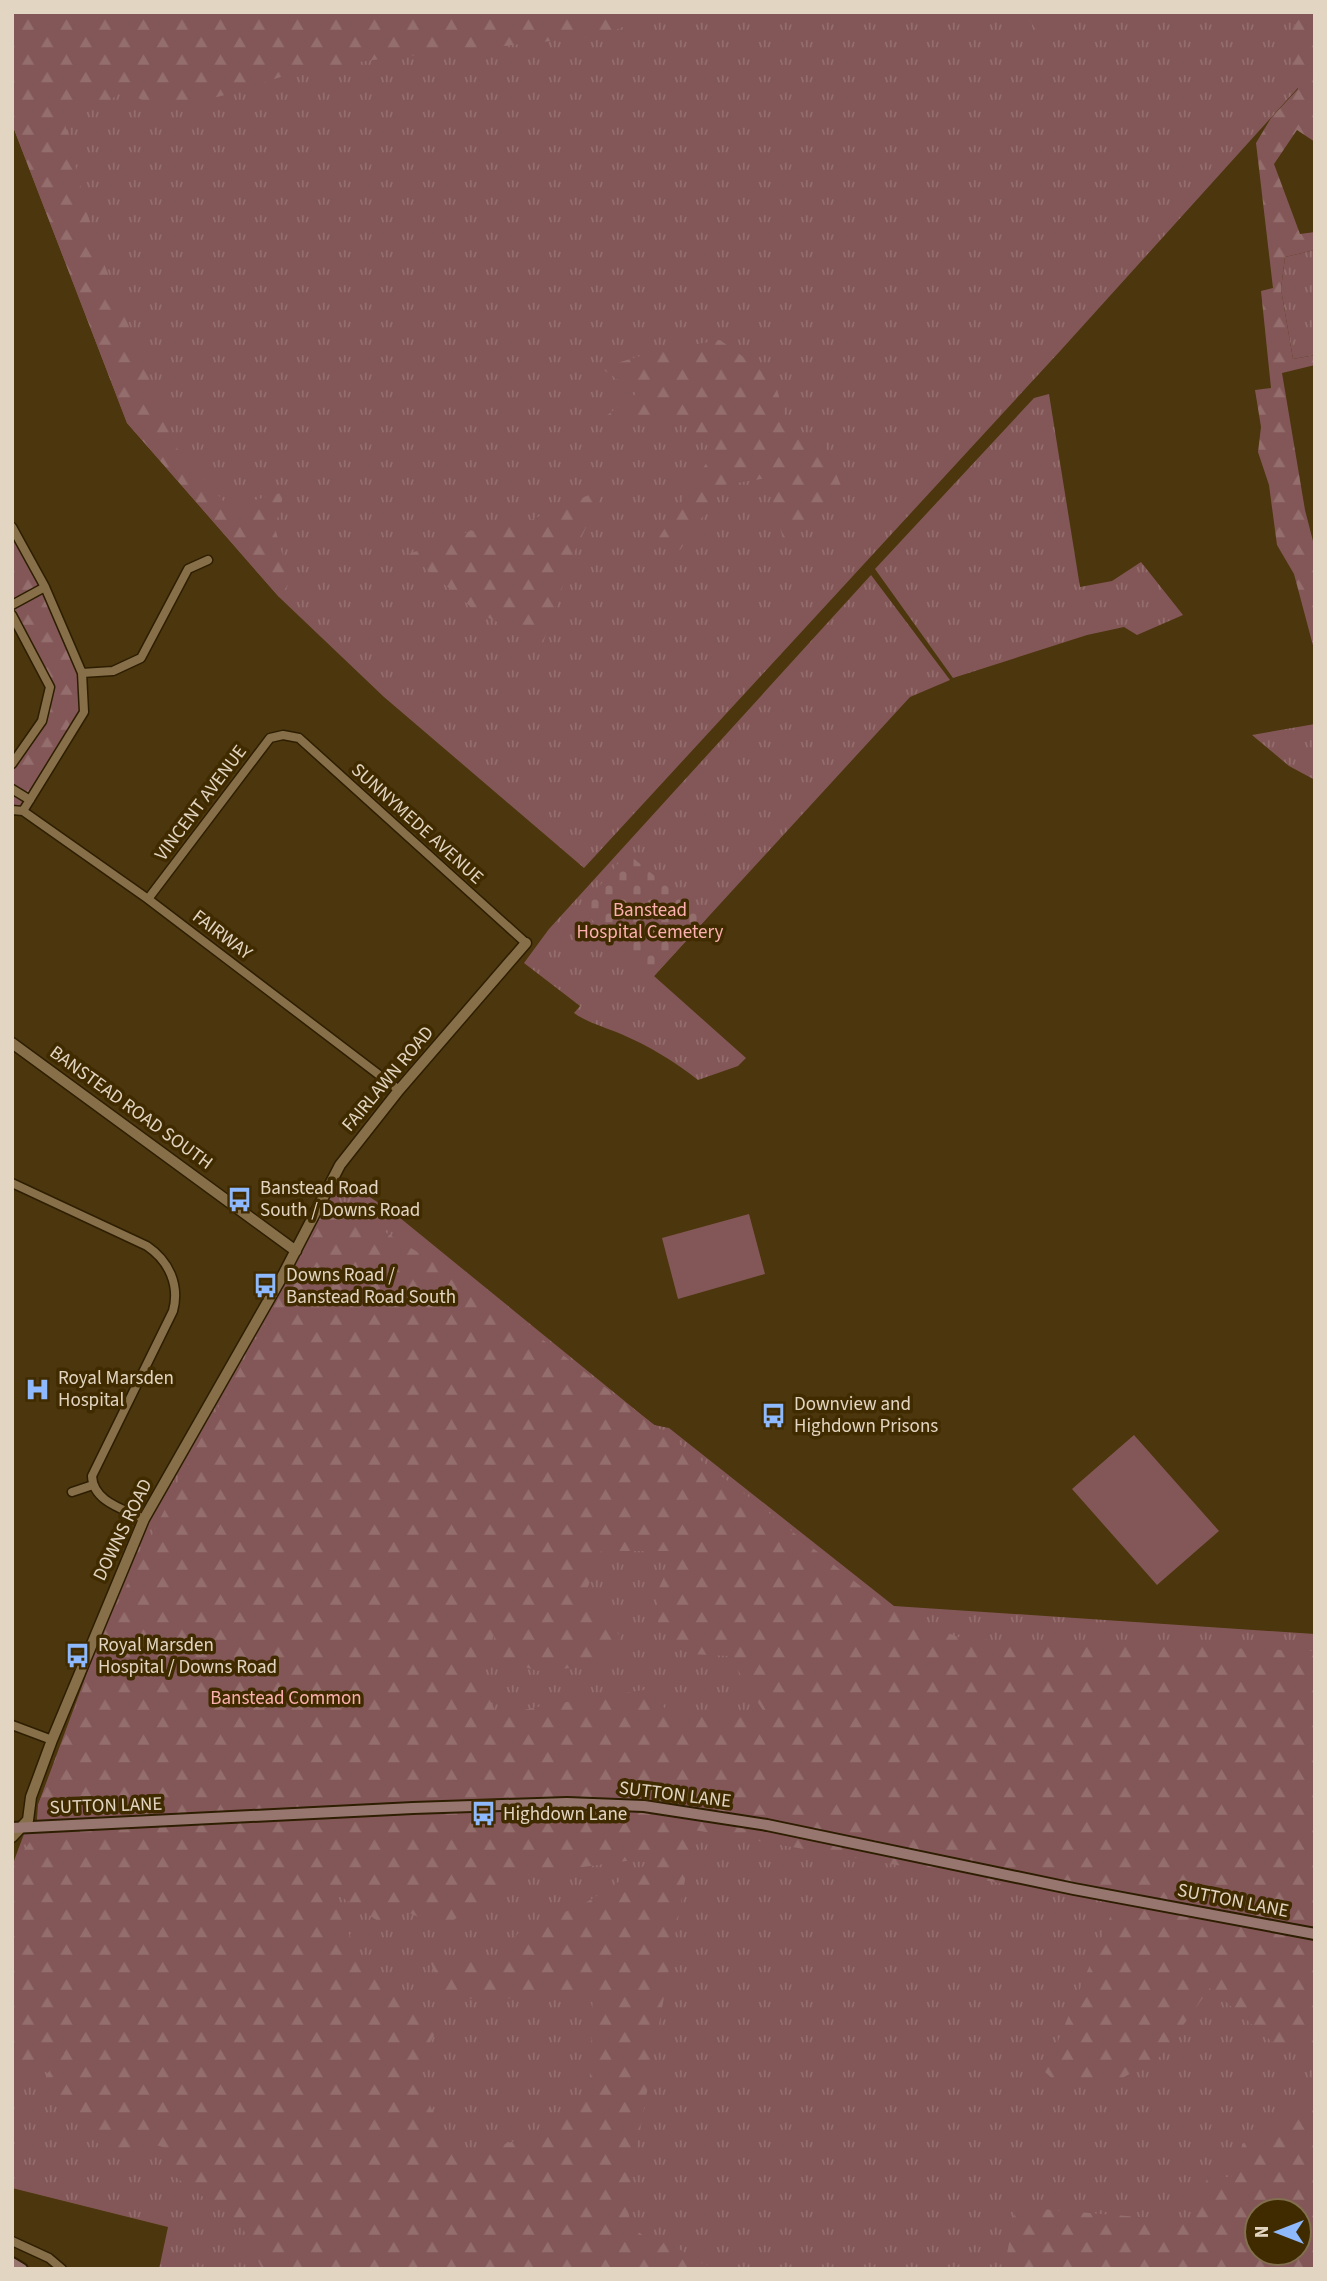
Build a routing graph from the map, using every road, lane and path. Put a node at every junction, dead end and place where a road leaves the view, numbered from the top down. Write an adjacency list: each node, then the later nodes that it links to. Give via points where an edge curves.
1 (12, 527): 3 (street)
2 (208, 560): 6 (street, via 188,569 141,658 113,671)
3 (45, 587): 4 (street); 6 (street)
4 (12, 605)
5 (12, 615): 8 (street, via 50,687 42,721)
6 (82, 673): 10 (street, via 84,712)
7 (283, 735): 13 (street, VINCENT AVENUE, via 270,738); 14 (street, SUNNYMEDE AVENUE, via 299,738)
8 (12, 764)
9 (12, 789): 10 (street)
10 (30, 800): 12 (street)
11 (12, 810): 12 (street)
12 (23, 811): 13 (street, FAIRWAY)
13 (148, 899): 16 (street, FAIRWAY)
14 (527, 943): 16 (street, FAIRLAWN ROAD)
15 (12, 1043): 18 (street, BANSTEAD ROAD SOUTH)
16 (399, 1090): 18 (street, FAIRLAWN ROAD, via 340,1165)
17 (12, 1183): 19 (street, via 147,1246 162,1258 173,1280 173,1311 97,1462)
18 (296, 1251): 21 (street, DOWNS ROAD)
19 (93, 1485): 20 (street); 21 (street, via 101,1497)
20 (72, 1492)
21 (144, 1519): 23 (street, DOWNS ROAD)
22 (12, 1725): 23 (street)
23 (52, 1740): 24 (street, DOWNS ROAD, via 28,1820)
24 (15, 1831): 25 (main road, SUTTON LANE, via 413,1808 567,1803 644,1806 767,1825)
25 (1315, 1934)
26 (12, 2241): 27 (street)
27 (62, 2269)

